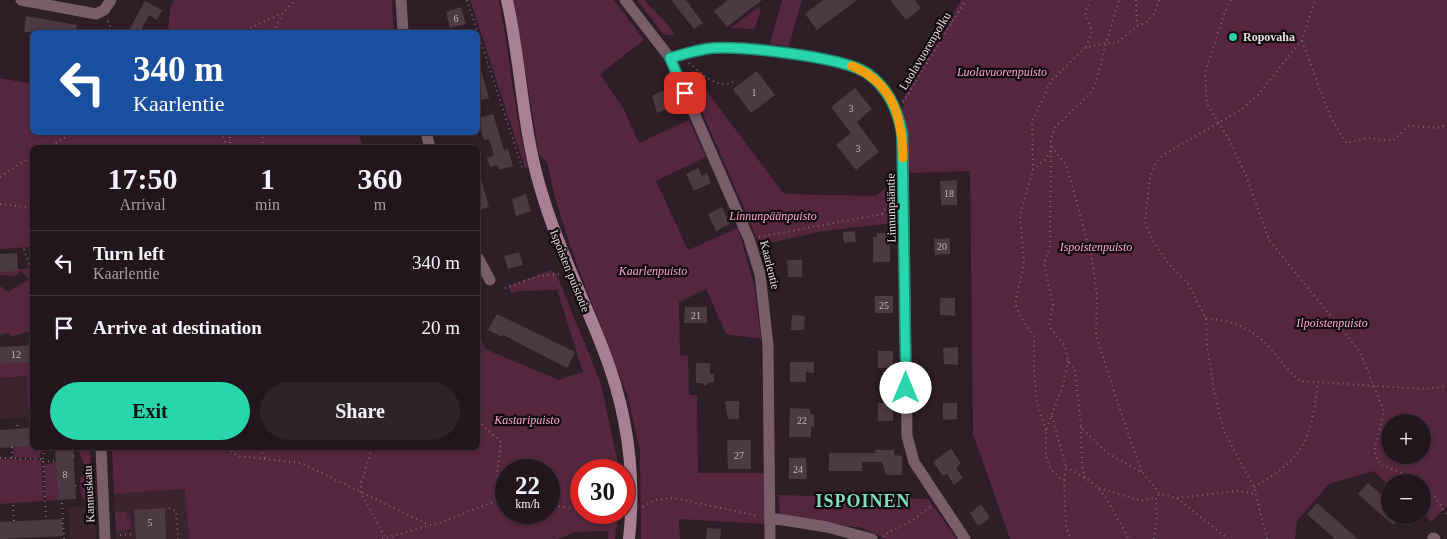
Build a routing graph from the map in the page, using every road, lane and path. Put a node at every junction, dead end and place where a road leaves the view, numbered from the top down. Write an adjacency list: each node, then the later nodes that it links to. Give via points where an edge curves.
1 (21, 0): 14 (street, via 86,13 96,14)
2 (111, 0): 14 (street)
3 (295, 0): 15 (path)
4 (401, 0): 20 (street)
5 (507, 0): 101 (main road, Ispoisten puistotie, via 528,137 539,184 557,240 603,349 618,394 633,481)
6 (625, 0): 24 (street, Kaarlentie)
7 (966, 0): 27 (path, Luolavuorenpolku, via 907,97)
8 (1090, 0): 23 (path, via 1085,13 1092,31)
9 (1119, 0): 22 (path)
10 (1136, 0): 16 (path)
11 (1159, 0): 16 (path, via 1154,14)
12 (1231, 0): 28 (path, via 1205,73 1207,104)
13 (1315, 0): 21 (path)
14 (104, 10): 17 (path)
15 (283, 14): 18 (path); 19 (path)
16 (1137, 26): 22 (path, via 1117,43)
17 (112, 30)
18 (245, 30)
19 (274, 30)
20 (403, 30)
21 (1302, 40): 28 (path, via 1258,95 1241,110); 29 (path, via 1331,118 1346,143 1368,138 1392,141 1409,126 1440,128)
22 (1106, 43): 23 (path); 32 (path, via 1096,83 1090,94 1055,127)
23 (1085, 48): 34 (path, via 1051,81 1032,122)
24 (670, 58): 27 (street, Linnunpääntie, via 698,50 725,48 836,61 867,74 884,89); 41 (street, Kaarlentie)
25 (690, 63): 26 (path, via 716,84 729,85)
26 (736, 81)
27 (895, 108): 40 (street, Linnunpääntie, via 902,134)
28 (1218, 122): 48 (path, via 1156,161 1146,200 1145,221 1152,240 1188,284); 51 (path, via 1247,178 1268,240 1360,352)
29 (1447, 124)
30 (70, 135): 31 (path)
31 (52, 145)
32 (1052, 147): 34 (path); 49 (path, via 1050,246 1044,263 1053,305 1049,326 1065,346); 72 (path, via 1066,165 1092,258 1097,294 1096,335)
33 (30, 157): 35 (path)
34 (1033, 170): 58 (path, via 1020,215 1024,264 1015,304 1034,336 1037,403)
35 (0, 177)
36 (895, 190): 39 (path)
37 (0, 204): 38 (path)
38 (30, 208)
39 (882, 214): 40 (path); 41 (path)
40 (905, 216): 86 (street, Linnunpääntie, via 907,436 914,462)
41 (749, 239): 91 (street, Kaarlentie, via 760,274 766,315)
42 (24, 249): 44 (path)
43 (480, 262): 46 (street)
44 (30, 268)
45 (560, 274): 47 (path, via 540,276)
46 (490, 280)
47 (505, 288)
48 (1206, 318): 50 (path, via 1230,320 1251,332 1300,381); 76 (path, via 1206,345 1224,431)
49 (1068, 361): 53 (path); 56 (path, via 1075,369)
50 (1318, 383): 51 (path); 76 (path, via 1311,427 1299,454)
51 (1375, 386): 52 (path, via 1424,389); 73 (path, via 1384,412 1374,451 1380,465)
52 (1447, 386)
53 (1052, 413): 58 (path); 71 (path)
54 (480, 423): 67 (path, via 501,442)
55 (17, 425): 57 (path)
56 (1081, 427): 72 (path, via 1107,453); 74 (path)
57 (17, 429)
58 (1046, 430): 75 (path, via 1046,456 1052,470)
59 (12, 447): 66 (path)
60 (44, 450): 68 (path)
61 (101, 450): 98 (street, Kannuskatu)
62 (230, 450): 69 (path, via 238,456)
63 (261, 450): 69 (path)
64 (371, 450): 78 (path, via 360,483)
65 (0, 458): 66 (path)
66 (12, 458): 68 (path)
67 (499, 459)
68 (43, 460): 70 (path); 92 (path)
69 (266, 460): 78 (path, via 301,463)
70 (56, 461)
71 (1066, 467): 74 (path); 75 (path)
72 (1143, 474): 79 (path)
73 (1401, 474)
74 (1085, 479): 77 (path)
75 (1064, 481): 106 (path, via 1066,526)
76 (1254, 487): 80 (path)
77 (1099, 488): 82 (path, via 1142,501); 107 (path)
78 (361, 493): 94 (path); 100 (path)
79 (1160, 494): 82 (path); 83 (path)
80 (1256, 494): 83 (path, via 1236,491); 110 (path)
81 (1431, 494): 90 (path)
82 (1156, 497): 108 (path)
83 (1177, 498): 109 (path)
84 (62, 502): 97 (path)
85 (495, 502): 94 (path)
86 (940, 502): 104 (path, via 913,520 890,530); 105 (street, Linnunpääntie)
87 (13, 505): 93 (path)
88 (642, 507): 91 (path, via 655,500 673,498)
89 (169, 508): 99 (path, via 178,516)
90 (1447, 515)
91 (771, 518): 102 (street, Kaarlentie); 103 (street, via 827,527)
92 (46, 520)
93 (14, 522)
94 (429, 526): 100 (path)
95 (135, 534): 96 (path)
96 (120, 535)
97 (64, 539)
98 (105, 539)
99 (178, 539)
100 (384, 539)
101 (629, 539)
102 (770, 539)
103 (872, 539)
104 (881, 539)
105 (965, 539)
106 (1071, 539)
107 (1130, 539)
108 (1154, 539)
109 (1228, 539)
110 (1268, 539)

